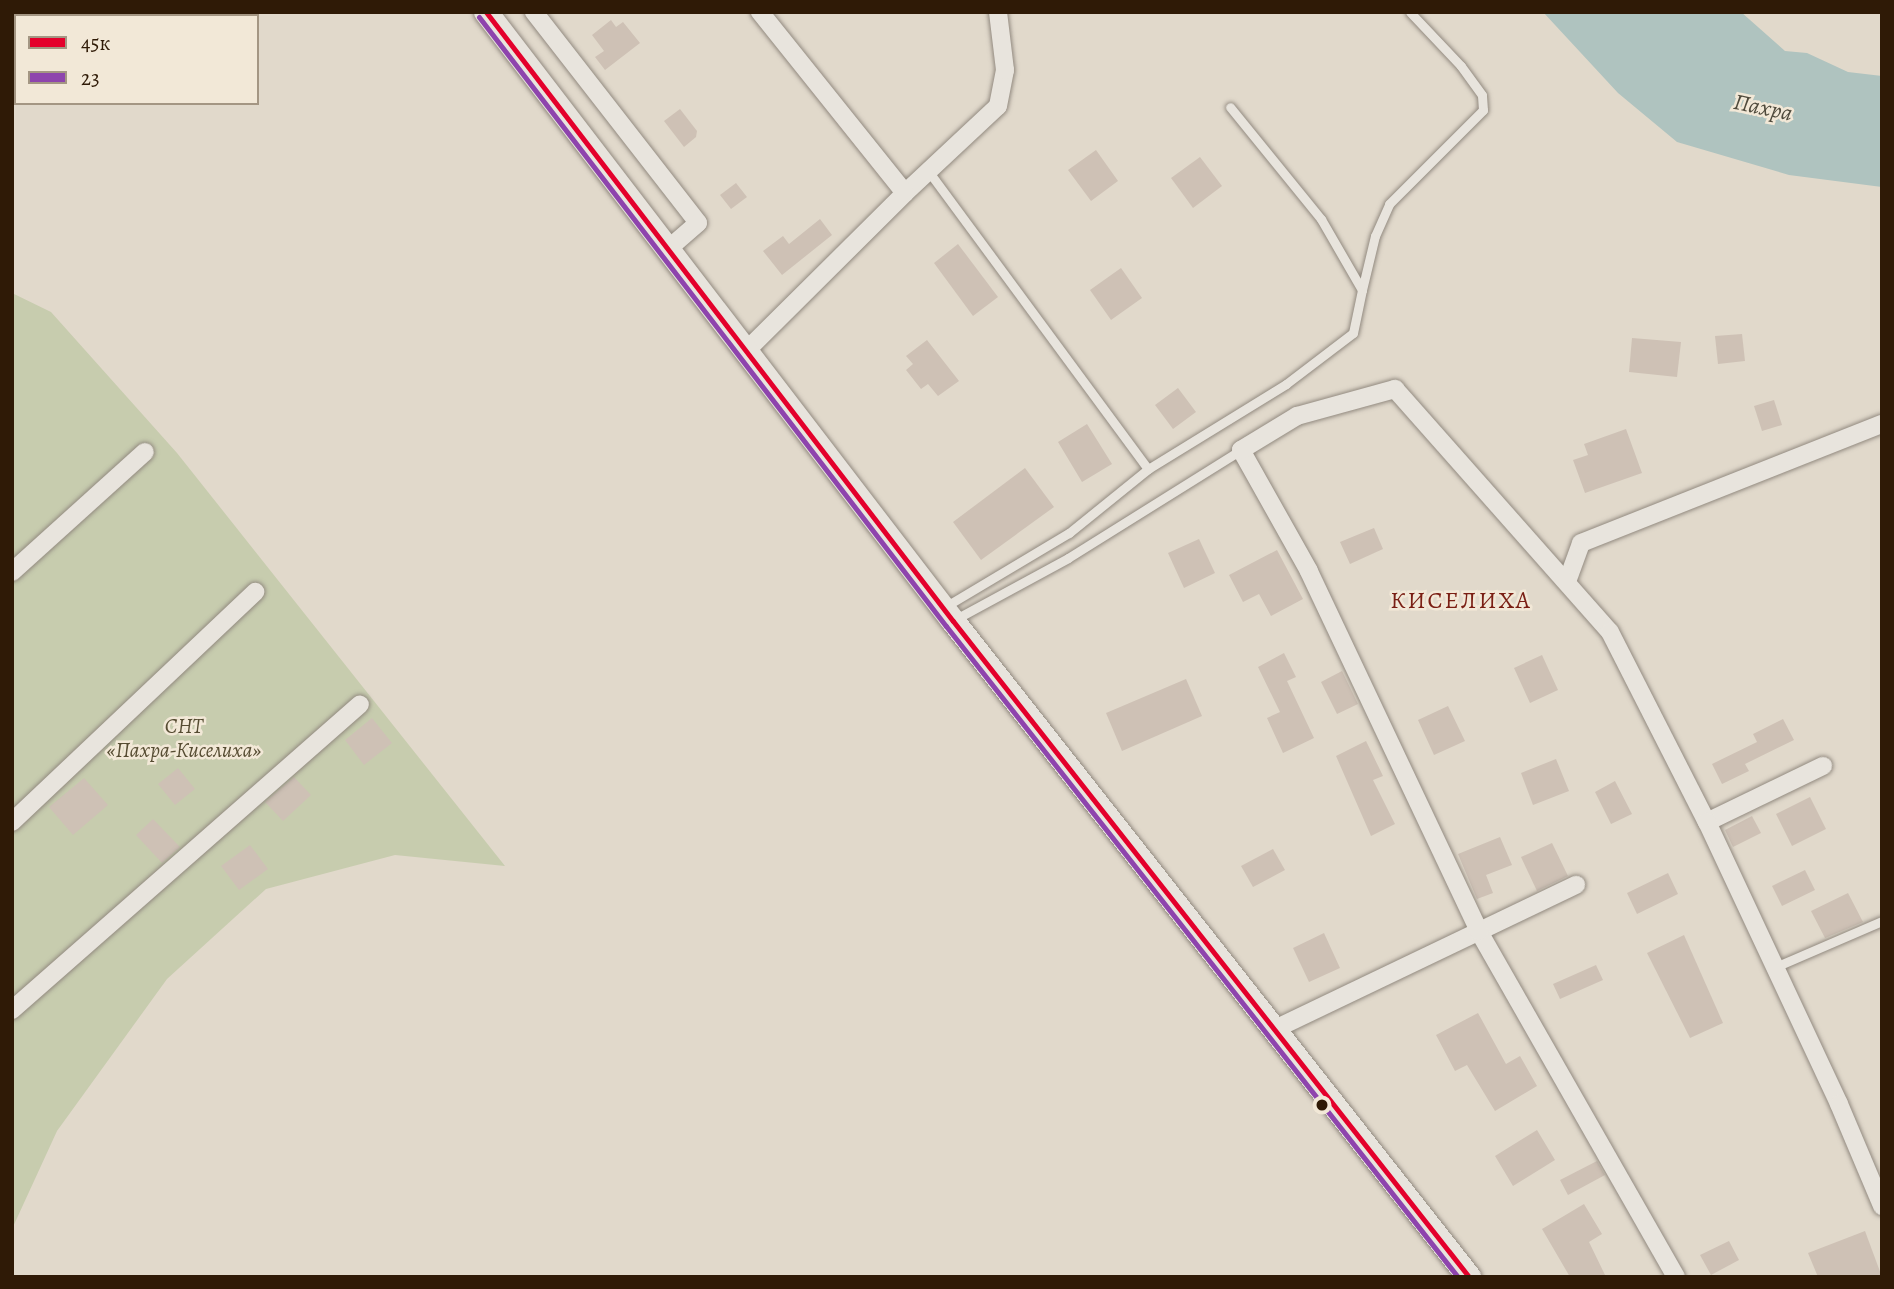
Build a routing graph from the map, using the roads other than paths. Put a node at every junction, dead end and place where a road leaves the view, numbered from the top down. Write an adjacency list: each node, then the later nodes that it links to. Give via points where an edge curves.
1 (486, 12): 9 (street)
2 (534, 12): 9 (street, via 698,223)
3 (760, 12): 8 (street)
4 (998, 12): 7 (street, via 1005,70 998,106)
5 (1410, 12): 10 (lane, via 1461,66 1482,95 1483,110 1388,204)
6 (1230, 107): 10 (lane, via 1321,219)
7 (929, 172): 8 (street); 15 (lane)
8 (905, 193): 11 (street)
9 (668, 249): 11 (street)
10 (1362, 290): 15 (lane, via 1353,332 1286,384)
11 (746, 351): 19 (street)
12 (1882, 424): 17 (street, via 1581,543)
13 (1241, 450): 17 (street, via 1297,416 1395,388); 19 (lane, via 1068,558); 26 (street, via 1309,571)
14 (145, 452): 16 (street)
15 (1148, 469): 19 (lane, via 1069,533)
16 (12, 572)
17 (1568, 579): 23 (street, via 1610,632)
18 (255, 592): 22 (street)
19 (948, 615): 29 (street)
20 (360, 704): 28 (street)
21 (1823, 766): 23 (street)
22 (12, 822)
23 (1707, 822): 27 (street)
24 (1576, 885): 26 (street)
25 (1882, 921): 27 (lane)
26 (1479, 931): 29 (street); 32 (street)
27 (1775, 967): 30 (street)
28 (12, 1010)
29 (1275, 1029): 31 (street)
30 (1882, 1206)
31 (1469, 1277)
32 (1676, 1277)

